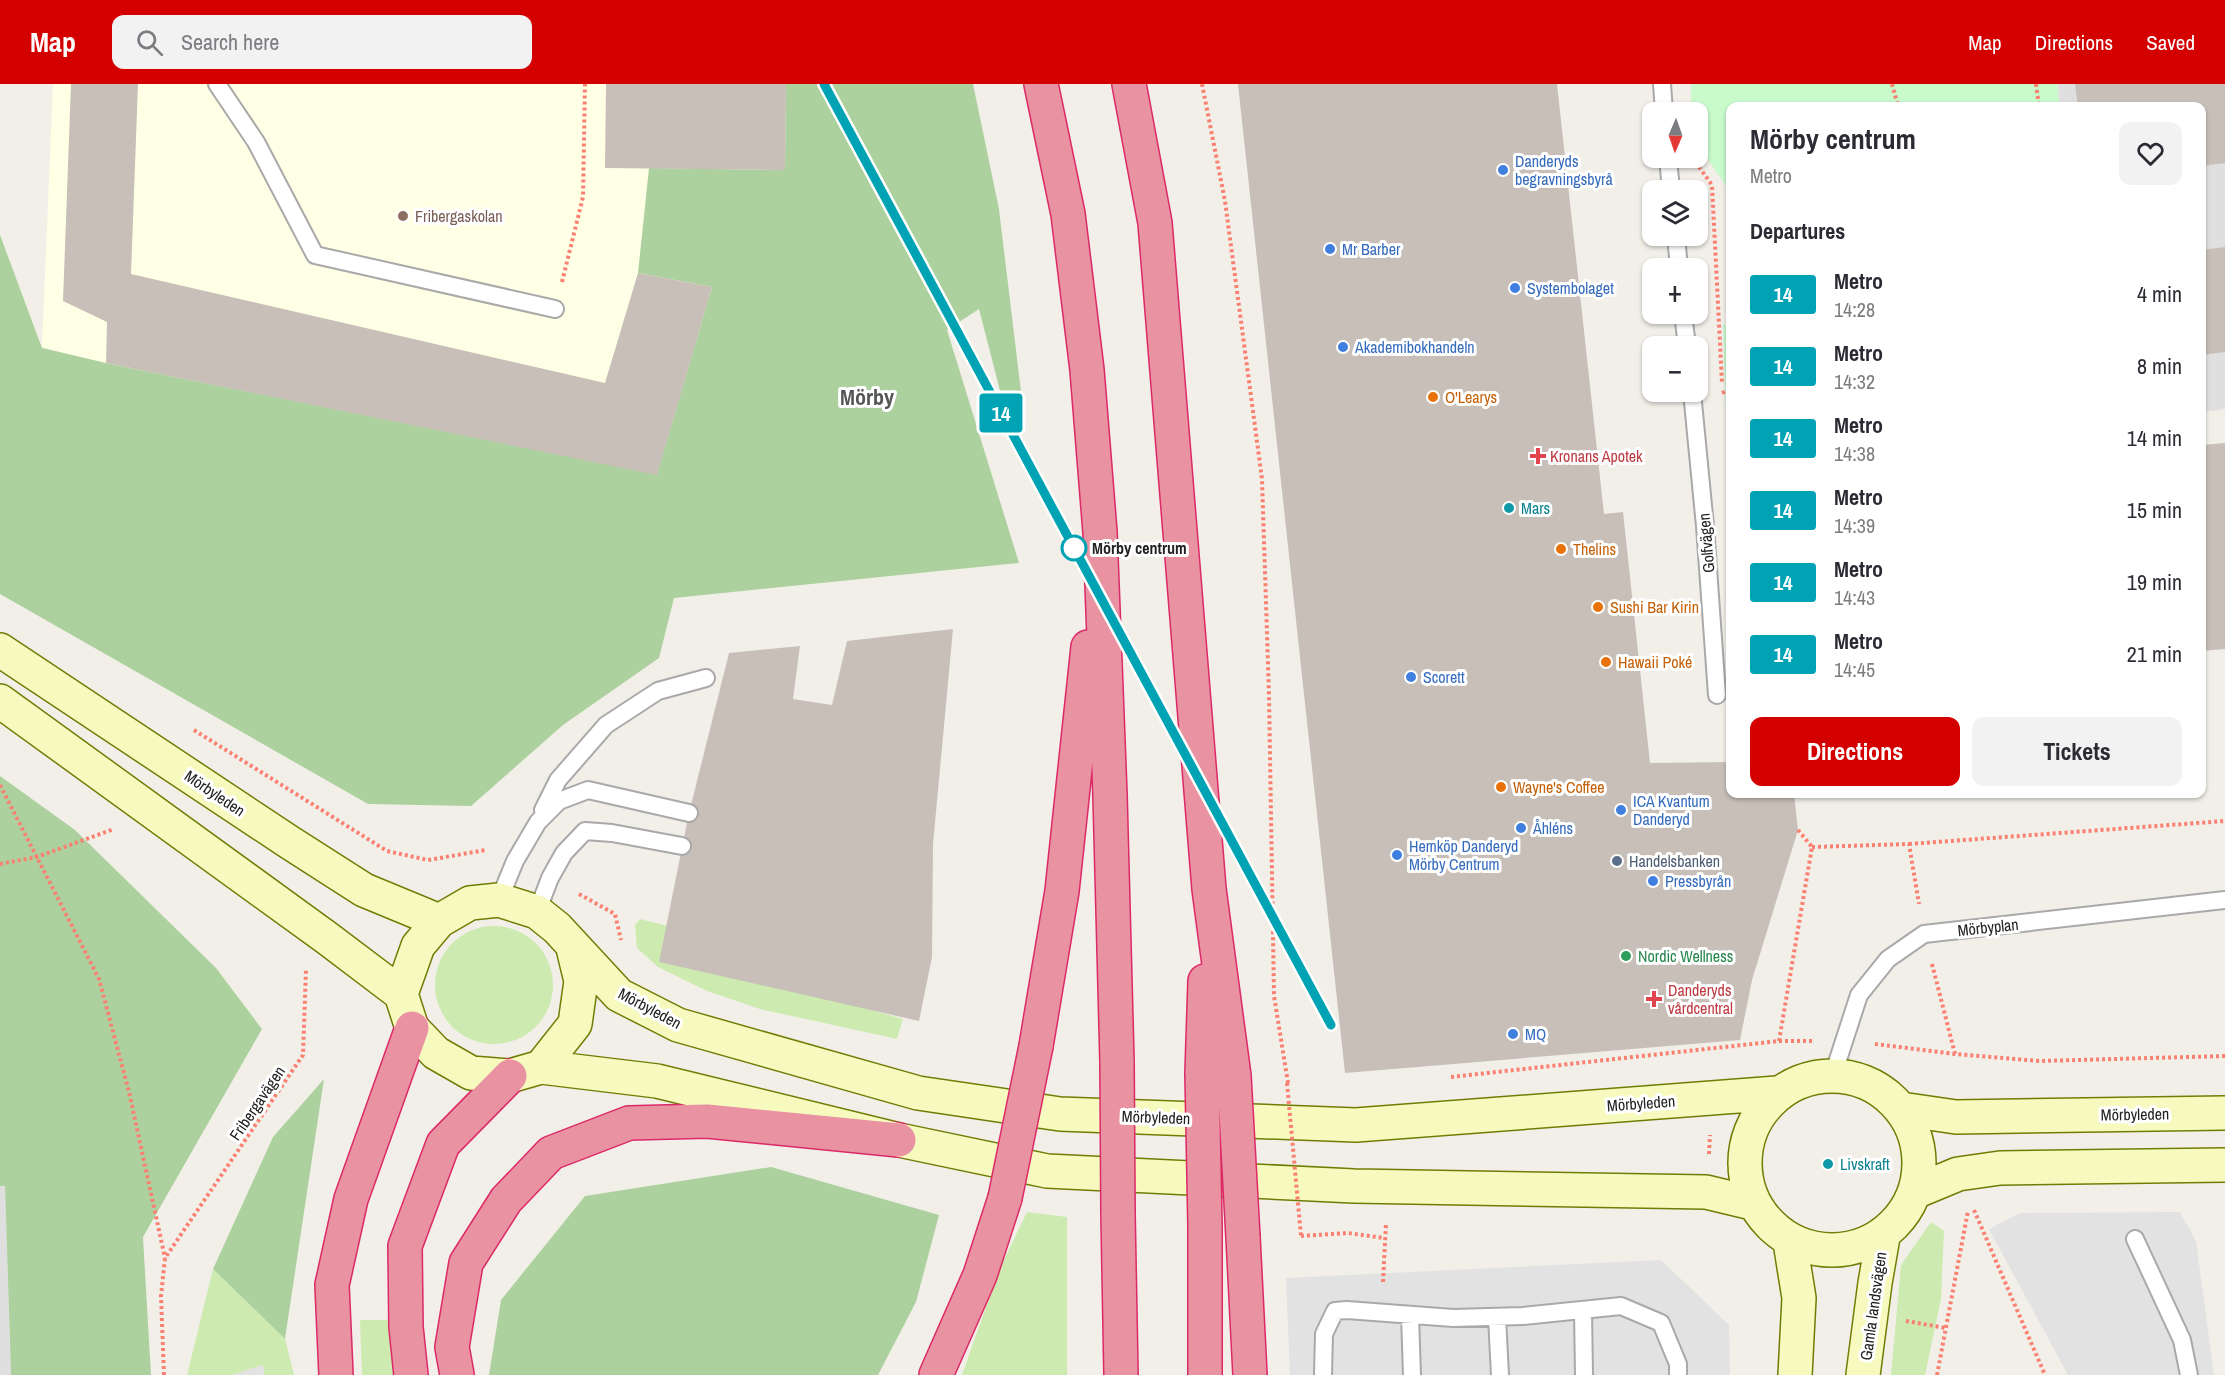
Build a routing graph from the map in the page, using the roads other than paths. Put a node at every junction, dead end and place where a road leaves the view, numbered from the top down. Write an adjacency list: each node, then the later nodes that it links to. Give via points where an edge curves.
1 (217, 84): 6 (lane, via 256,142 315,255)
2 (1041, 84): 8 (highway, via 1068,214 1087,370)
3 (1129, 84): 16 (highway, via 1155,223)
4 (1662, 84): 5 (lane)
5 (1663, 102)
6 (555, 309)
7 (1693, 402): 11 (lane, Golfvägen)
8 (1100, 532): 43 (highway, bridge, via 1062,891 1036,1046 1005,1198 980,1275); 44 (highway, bridge, via 1117,1062)
9 (0, 650): 20 (street, Mörbyleden, via 364,890)
10 (706, 678): 14 (lane, via 658,691 606,725 558,780)
11 (1718, 695)
12 (0, 701): 22 (street)
13 (689, 813): 14 (lane, via 588,790 559,801)
14 (538, 822): 17 (lane, via 515,861)
15 (682, 846): 19 (lane, via 585,831 564,853)
16 (1209, 889): 45 (highway, bridge, via 1202,1073); 46 (highway, bridge, via 1234,1076)
17 (499, 900): 19 (street); 20 (street, via 470,903)
18 (2225, 900): 25 (lane, Mörbyplan, via 1924,934 1888,959 1859,995)
19 (537, 912): 21 (street)
20 (439, 921): 22 (street, via 418,946)
21 (573, 948): 24 (street, via 581,981 575,1024); 27 (street, Mörbyleden, via 619,995 678,1025 918,1093 1060,1114 1356,1125)
22 (401, 994): 23 (street)
23 (412, 1028): 26 (street, via 436,1053 471,1073); 40 (highway, via 351,1199 332,1285)
24 (541, 1067): 26 (street); 30 (street, via 657,1081)
25 (1833, 1075): 27 (street, via 1798,1080); 28 (street, via 1877,1089)
26 (510, 1076): 41 (highway, via 443,1144 405,1246)
27 (1777, 1093): 33 (street, via 1750,1130 1744,1168)
28 (1901, 1109): 29 (street, Mörbyleden, via 1956,1116); 32 (street, via 1913,1131 1920,1161)
29 (2225, 1113)
30 (899, 1140): 33 (street, via 1047,1171 1354,1186 1706,1192); 42 (highway, via 707,1121 629,1123 552,1153 506,1200 466,1263 452,1347)
31 (2225, 1165): 32 (street, via 2000,1168 1959,1174)
32 (1917, 1191): 34 (street, via 1902,1218)
33 (1752, 1203): 36 (street, via 1767,1226)
34 (1883, 1237): 36 (street, via 1854,1247); 53 (street, Gamla landsvägen)
35 (2135, 1239): 54 (lane, via 2182,1340)
36 (1790, 1242): 52 (street, via 1799,1298)
37 (1583, 1311): 39 (lane); 50 (lane); 51 (lane, via 1621,1306 1661,1323 1678,1364)
38 (1410, 1315): 39 (lane); 47 (lane, via 1335,1311 1324,1334); 48 (lane)
39 (1497, 1317): 49 (lane)
40 (336, 1375)
41 (411, 1375)
42 (457, 1375)
43 (936, 1375)
44 (1121, 1375)
45 (1205, 1375)
46 (1251, 1375)
47 (1323, 1375)
48 (1412, 1375)
49 (1500, 1375)
50 (1584, 1375)
51 (1678, 1375)
52 (1795, 1375)
53 (1863, 1375)
54 (2188, 1375)

